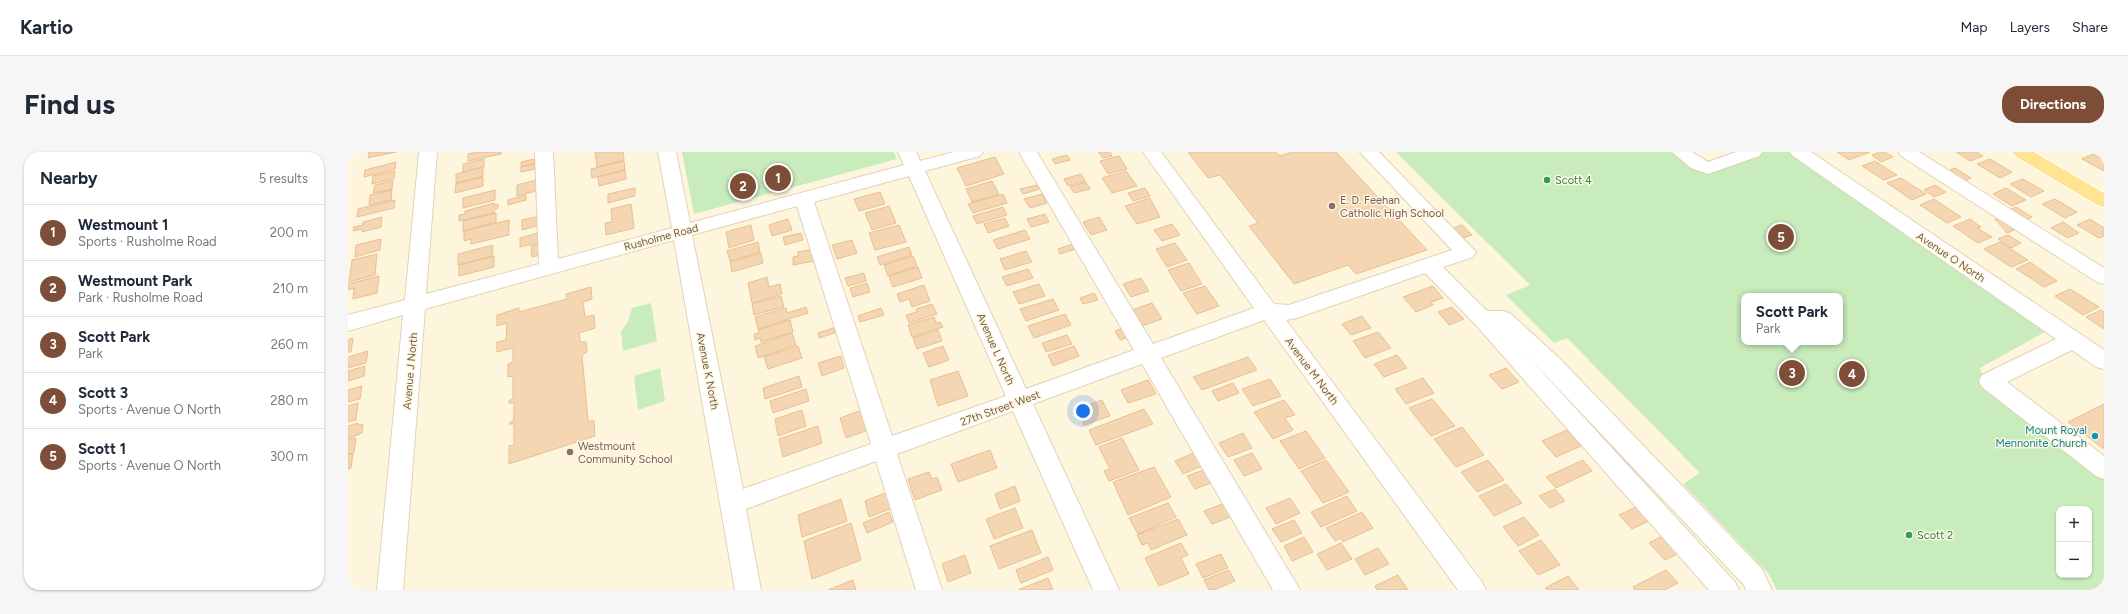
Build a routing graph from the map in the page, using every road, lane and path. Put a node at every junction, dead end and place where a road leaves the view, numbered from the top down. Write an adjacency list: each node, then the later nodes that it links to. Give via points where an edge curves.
1 (428, 152): 20 (street, Avenue J North)
2 (544, 152): 18 (street)
3 (667, 152): 16 (street, Avenue K North)
4 (974, 152): 13 (street, Rusholme Road)
5 (1028, 152): 25 (street)
6 (1152, 152): 21 (street, Avenue M North)
7 (1369, 152): 17 (street, via 1466,252)
8 (1682, 152): 9 (street, via 1697,164 1708,168)
9 (1753, 152)
10 (1799, 152): 24 (street, Avenue O North)
11 (1907, 152): 19 (street)
12 (2021, 152): 15 (main road)
13 (911, 160): 14 (street, Rusholme Road); 27 (street, Avenue L North)
14 (804, 198): 16 (street, Rusholme Road); 28 (street)
15 (2104, 201)
16 (682, 232): 18 (street, Rusholme Road); 30 (street, Avenue K North)
17 (1429, 265): 21 (street, via 1290,313); 22 (street)
18 (549, 268): 20 (street, Rusholme Road)
19 (2104, 276)
20 (415, 305): 23 (street, Rusholme Road); 31 (street, Avenue J North)
21 (1267, 311): 25 (street, 27th Street West); 36 (street, Avenue M North)
22 (1482, 319): 37 (street); 38 (street, via 1504,319 1552,365 1753,577)
23 (348, 323)
24 (2073, 340): 26 (street, Avenue O North); 29 (street, via 1990,381)
25 (1147, 356): 27 (street, 27th Street West); 35 (street)
26 (2104, 361)
27 (1020, 401): 28 (street, 27th Street West); 34 (street, Avenue L North)
28 (884, 450): 30 (street, 27th Street West); 33 (street)
29 (2104, 469)
30 (733, 503): 32 (street, Avenue K North)
31 (390, 590)
32 (748, 590)
33 (929, 590)
34 (1106, 590)
35 (1287, 590)
36 (1474, 590)
37 (1726, 590)
38 (1759, 590)

